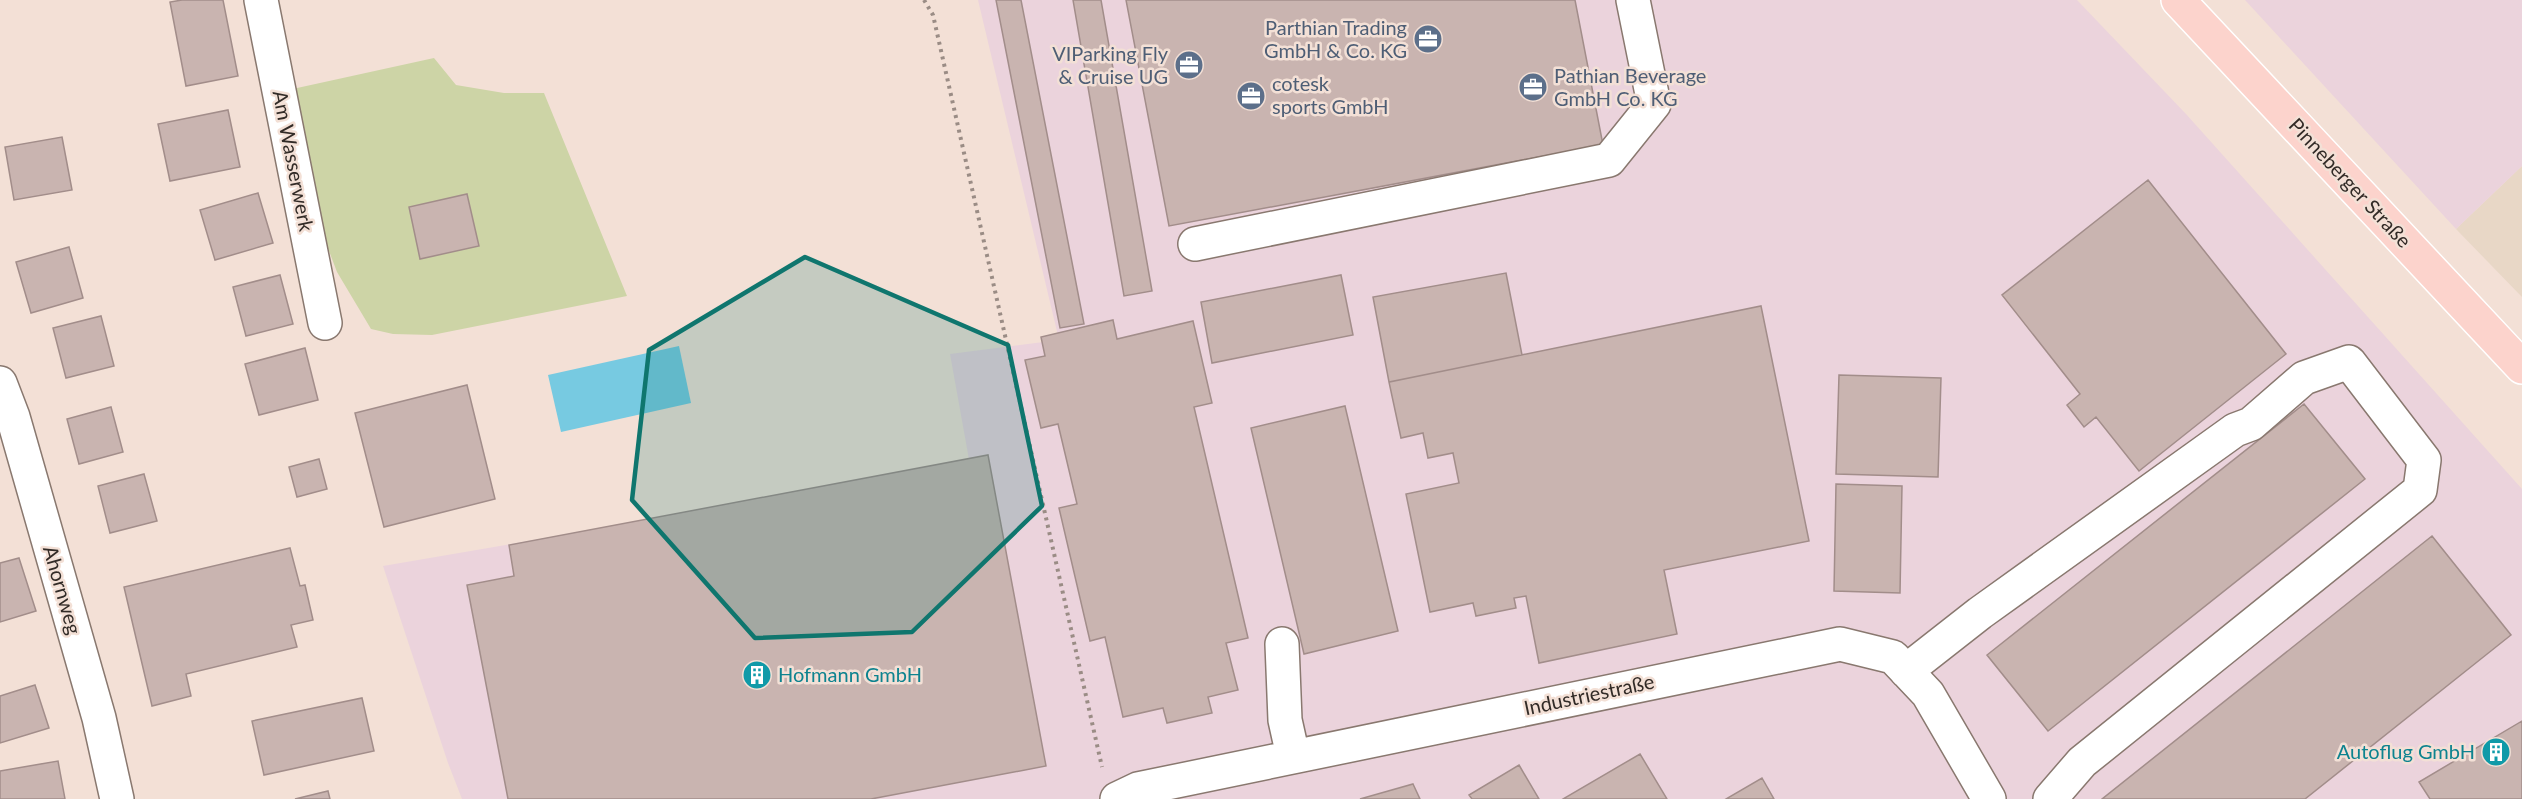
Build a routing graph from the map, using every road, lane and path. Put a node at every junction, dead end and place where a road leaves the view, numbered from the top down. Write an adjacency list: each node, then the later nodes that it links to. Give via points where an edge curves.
1 (261, 0): 6 (street, Am Wasserwerk)
2 (924, 0): 12 (path, via 933,15)
3 (1633, 0): 5 (street, via 1654,104 1609,160)
4 (2178, 0): 7 (main road, Pinneberger Straße)
5 (1195, 244)
6 (325, 323)
7 (2522, 367)
8 (0, 383): 13 (street, Ahornweg, via 99,718)
9 (1282, 644): 11 (street, via 1285,720)
10 (1906, 671): 11 (street, Industriestraße, via 1893,657 1840,644); 14 (street, Industriestraße, via 1928,694); 15 (street, via 1980,613 2235,430 2251,424 2304,378 2349,362 2424,460 2420,490 2082,762)
11 (1293, 756): 12 (street, Industriestraße, via 1138,789)
12 (1111, 787)
13 (117, 799)
14 (1989, 799)
15 (2050, 799)

